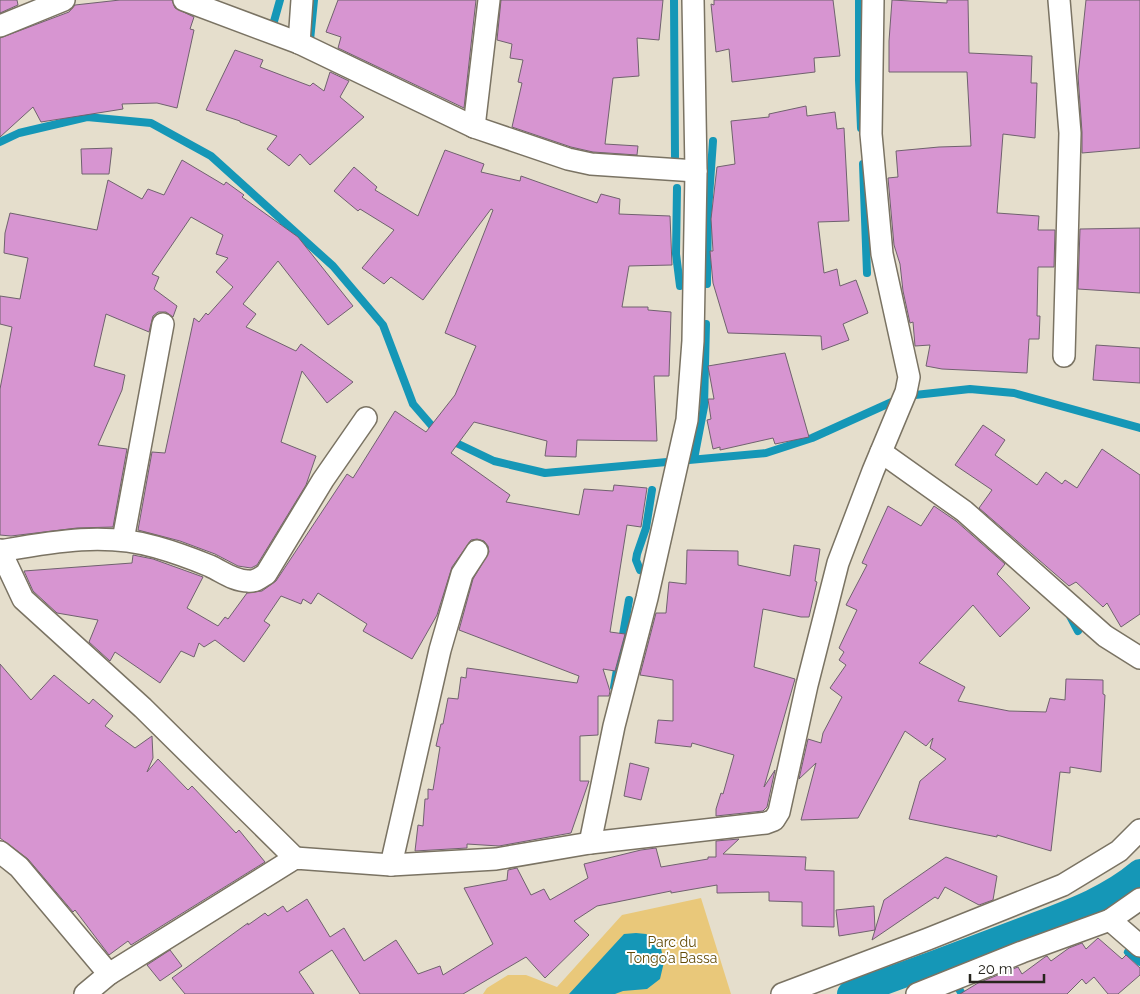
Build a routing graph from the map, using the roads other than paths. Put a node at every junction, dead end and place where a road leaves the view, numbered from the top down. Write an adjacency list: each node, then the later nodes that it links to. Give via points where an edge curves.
1 (64, 0): 8 (street)
2 (184, 0): 9 (street)
3 (302, 0): 9 (street)
4 (489, 0): 10 (street)
5 (693, 0): 11 (street)
6 (873, 0): 15 (street, via 871,134 882,254 909,377 906,392)
7 (1059, 0): 13 (street, via 1070,133)
8 (0, 26)
9 (299, 42): 10 (street)
10 (474, 127): 11 (street, via 590,164)
11 (696, 171): 21 (street, via 693,341 686,420)
12 (163, 324): 16 (street)
13 (1064, 356)
14 (366, 418): 16 (street, via 323,480 266,574 258,579 250,582 234,579 210,566 156,547)
15 (880, 452): 19 (street, via 964,511 1104,636); 21 (street, via 838,563 807,685 780,812 774,820 766,823)
16 (123, 540): 17 (street, via 80,538)
17 (0, 550): 23 (street, via 23,599 143,708)
18 (477, 551): 24 (street, via 462,574 444,633)
19 (1140, 658)
20 (1140, 830): 30 (street, via 1119,851 1063,885)
21 (590, 843): 24 (street, via 496,859)
22 (0, 852): 28 (street, via 19,867)
23 (295, 858): 24 (street); 28 (street)
24 (391, 865)
25 (1140, 899): 26 (street)
26 (1110, 920): 27 (street); 31 (street)
27 (1140, 946)
28 (109, 974): 29 (street)
29 (85, 994)
30 (782, 994)
31 (917, 994)

